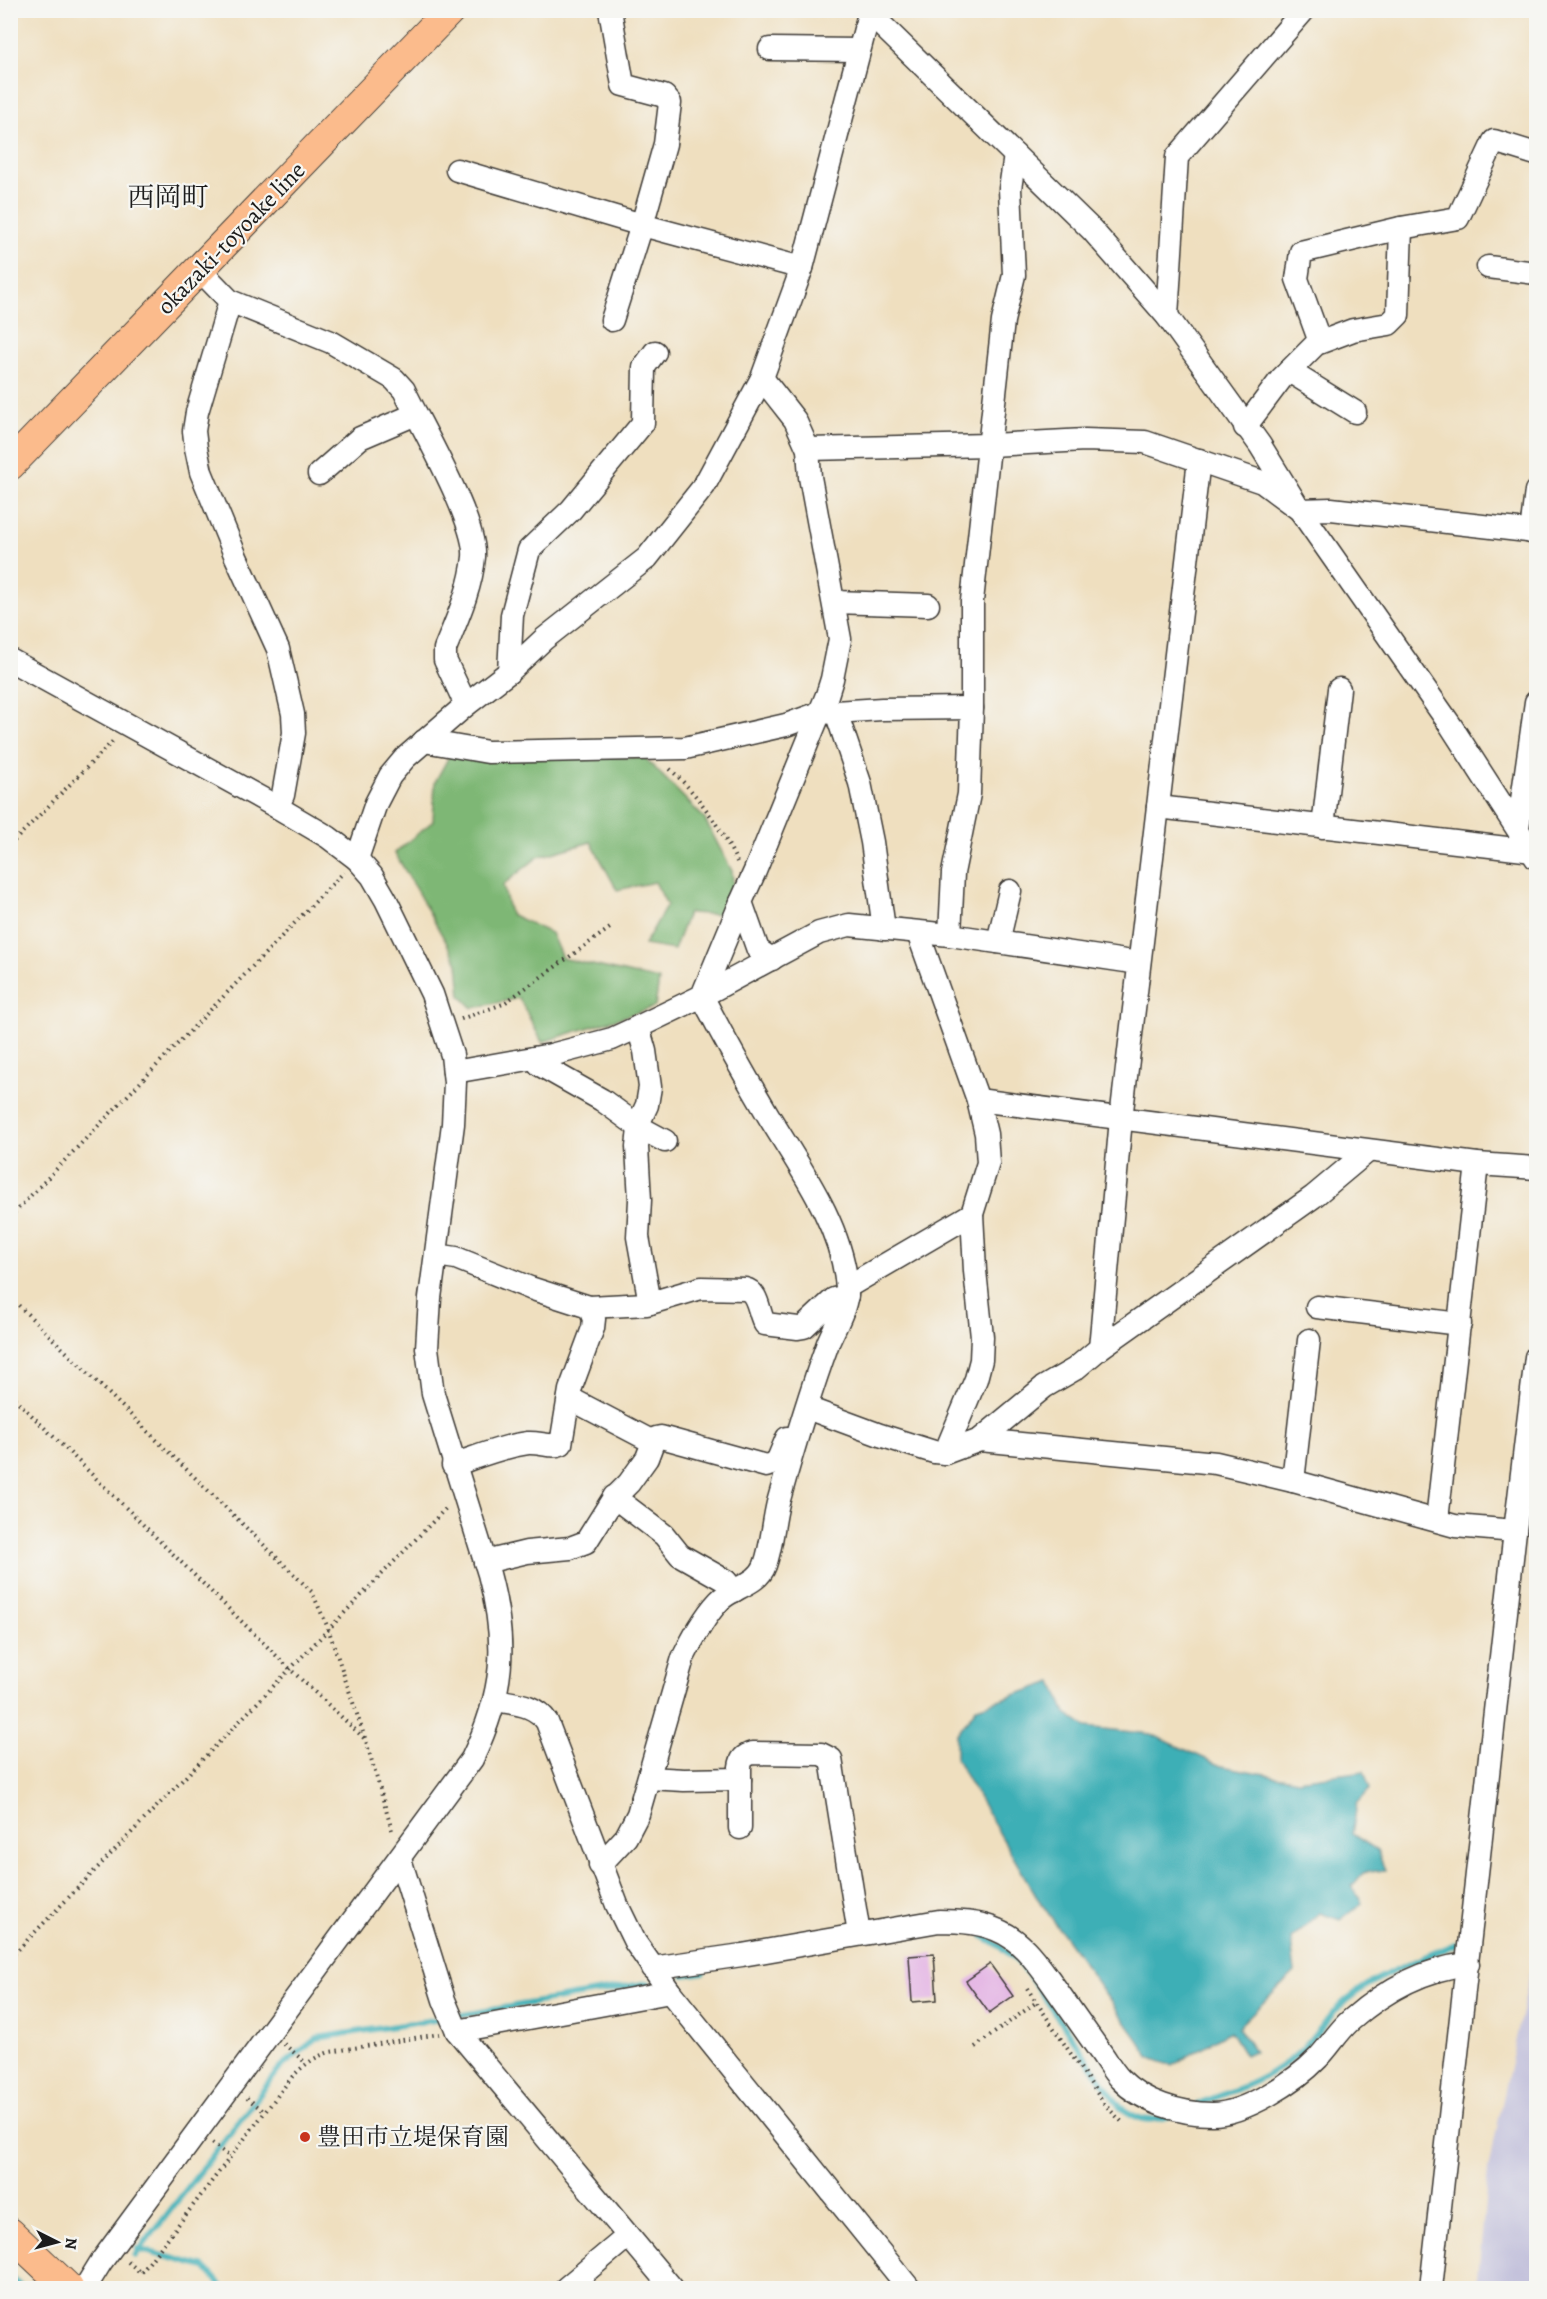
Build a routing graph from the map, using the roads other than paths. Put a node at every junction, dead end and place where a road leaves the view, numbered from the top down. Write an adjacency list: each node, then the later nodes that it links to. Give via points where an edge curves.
1 (450, 10): 14 (main road, okazaki-toyoake line)
2 (610, 10): 10 (street, via 623,85 664,96 670,103 665,144)
3 (1304, 10): 17 (street, via 1177,158)
4 (868, 12): 6 (street); 8 (street)
5 (770, 48): 6 (street)
6 (858, 50): 13 (street)
7 (1536, 154): 11 (street, via 1494,141 1458,218)
8 (1015, 155): 17 (street, via 1092,230); 26 (street, via 1010,189 1014,275 1003,321)
9 (457, 171): 10 (street)
10 (642, 225): 13 (street); 18 (street)
11 (1401, 228): 19 (street, via 1398,315 1389,324 1353,330); 19 (street, via 1301,252 1297,279)
12 (1488, 267): 15 (street)
13 (802, 268): 22 (street)
14 (200, 270): 16 (street); 29 (main road, okazaki-toyoake line)
15 (1536, 273)
16 (231, 301): 24 (street, via 331,342 394,379); 44 (street, via 197,412 195,448 236,557 278,649 293,714 294,733 284,795)
17 (1167, 316): 25 (street)
18 (612, 320)
19 (1320, 342): 21 (street)
20 (655, 352): 37 (street, via 644,367 643,423 571,510 529,550 512,615)
21 (1289, 371): 23 (street); 25 (street)
22 (762, 378): 27 (street, via 795,420); 37 (street, via 705,486 647,558 544,639)
23 (1355, 412)
24 (416, 414): 30 (street, via 360,438); 39 (street, via 471,533 474,555 469,583 445,660)
25 (1245, 427): 32 (street)
26 (990, 445): 27 (street); 28 (street, via 1085,440 1145,442); 40 (street, via 972,601)
27 (808, 449): 34 (street)
28 (1199, 460): 32 (street, via 1262,482); 45 (street)
29 (10, 465)
30 (319, 474)
31 (1536, 491): 33 (street)
32 (1300, 510): 33 (street, via 1331,509); 47 (street)
33 (1534, 532)
34 (834, 602): 35 (street); 41 (street, via 840,639)
35 (928, 605)
36 (10, 660): 44 (street)
37 (509, 672): 39 (street)
38 (1339, 689): 46 (street)
39 (466, 705): 43 (street)
40 (972, 708): 41 (street); 54 (street, via 969,794 953,873)
41 (828, 713): 43 (street, via 685,748 488,752); 51 (street); 52 (street, via 860,783)
42 (1536, 717): 47 (street)
43 (424, 741): 49 (street, via 390,776 376,803)
44 (277, 807): 49 (street)
45 (1158, 807): 46 (street); 57 (street)
46 (1323, 826): 48 (street)
47 (1518, 828): 48 (street)
48 (1534, 854)
49 (357, 859): 61 (street, via 386,900 432,994 444,1025)
50 (1010, 891): 55 (street)
51 (745, 892): 56 (street, via 758,950); 58 (street)
52 (884, 929): 53 (street); 56 (street, via 849,925 819,933)
53 (918, 933): 54 (street); 62 (street)
54 (950, 935): 55 (street)
55 (998, 942): 57 (street)
56 (772, 959): 58 (street)
57 (1139, 963): 63 (street)
58 (702, 996): 59 (street); 71 (street, via 832,1228)
59 (638, 1027): 60 (street, via 612,1039); 64 (street, via 650,1087)
60 (534, 1058): 61 (street); 64 (street)
61 (454, 1072): 70 (street, via 453,1124)
62 (978, 1100): 63 (street); 69 (street, via 988,1163)
63 (1120, 1119): 66 (street); 77 (street)
64 (639, 1127): 65 (street); 72 (street, via 638,1237)
65 (665, 1141)
66 (1368, 1151): 67 (street); 77 (street, via 1313,1197)
67 (1477, 1164): 68 (street); 75 (street)
68 (1536, 1168)
69 (972, 1214): 71 (street); 83 (street, via 981,1360)
70 (436, 1255): 73 (street, via 456,1258); 84 (street, via 427,1348 433,1394)
71 (847, 1292): 72 (street, via 798,1328 765,1324 754,1294 745,1289 701,1288); 80 (street)
72 (650, 1303): 73 (street)
73 (589, 1307): 79 (street, via 593,1328)
74 (1317, 1307): 75 (street)
75 (1460, 1324): 87 (street)
76 (1309, 1340): 85 (street)
77 (1100, 1348): 81 (street, via 1044,1387)
78 (1536, 1357): 88 (street)
79 (569, 1398): 82 (street); 84 (street, via 561,1444 508,1447)
80 (806, 1412): 82 (street, via 793,1420 782,1452 771,1466 662,1437); 83 (street); 90 (street, via 764,1567 757,1577)
81 (980, 1440): 83 (street); 85 (street, via 1216,1463)
82 (653, 1442): 86 (street, via 647,1458)
83 (945, 1454)
84 (453, 1465): 89 (street)
85 (1293, 1482): 87 (street)
86 (614, 1497): 89 (street, via 590,1537 579,1547 527,1552); 90 (street, via 664,1536 680,1555 726,1581)
87 (1437, 1520): 88 (street, via 1455,1526)
88 (1515, 1531): 98 (street)
89 (484, 1562): 91 (street, via 501,1633)
90 (734, 1591): 92 (street, via 720,1600 683,1658)
91 (495, 1700): 95 (street, via 472,1759); 96 (street, via 529,1706 542,1714)
92 (650, 1778): 93 (street); 96 (street, via 626,1837)
93 (740, 1779): 94 (street); 97 (street, via 741,1760 753,1753 821,1754 831,1759)
94 (740, 1828)
95 (400, 1858): 101 (street); 106 (street, via 101,2262)
96 (600, 1865): 99 (street)
97 (860, 1934): 98 (street, via 943,1921 999,1930 1036,1962 1120,2079 1144,2097 1177,2109 1213,2114 1244,2107 1287,2083 1317,2059 1349,2021 1380,1997 1446,1967); 99 (street)
98 (1468, 1964): 109 (street)
99 (652, 1968): 100 (street)
100 (670, 1992): 101 (street); 104 (street)
101 (456, 2028): 103 (street)
102 (10, 2233): 105 (main road)
103 (628, 2236): 107 (street); 108 (street)
104 (905, 2287)
105 (68, 2289)
106 (85, 2289)
107 (566, 2289)
108 (672, 2289)
109 (1431, 2289)

